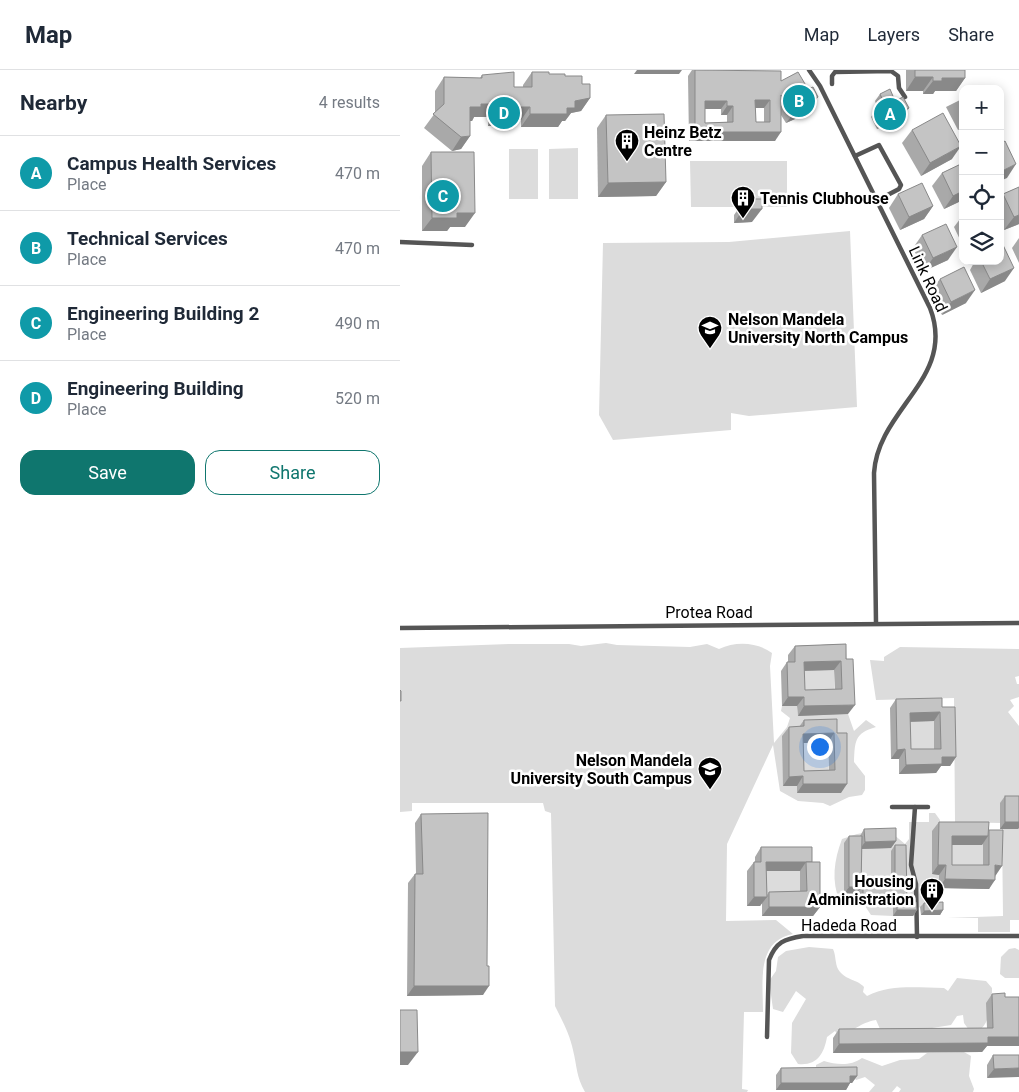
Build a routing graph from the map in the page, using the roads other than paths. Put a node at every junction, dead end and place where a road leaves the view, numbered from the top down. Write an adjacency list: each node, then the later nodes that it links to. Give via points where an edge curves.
1 (809, 70): 4 (lane, Link Road)
2 (832, 84): 3 (lane, via 835,72 893,72 898,76 899,88)
3 (905, 96)
4 (855, 156): 5 (lane, Link Road); 5 (lane, via 879,145 901,184 899,189)
5 (876, 201): 8 (lane, Link Road, via 930,308 936,343 930,368 884,434 876,453)
6 (400, 242): 7 (lane)
7 (472, 245)
8 (876, 623): 9 (lane, Protea Road); 10 (lane, Protea Road)
9 (1019, 623)
10 (400, 628)
11 (892, 807): 12 (lane)
12 (914, 807): 13 (lane); 15 (lane, via 911,865 916,884)
13 (928, 807)
14 (1019, 936): 15 (lane, Hadeda Road)
15 (917, 937): 16 (lane, Hadeda Road, via 802,936 781,941 769,960)
16 (766, 1037)

